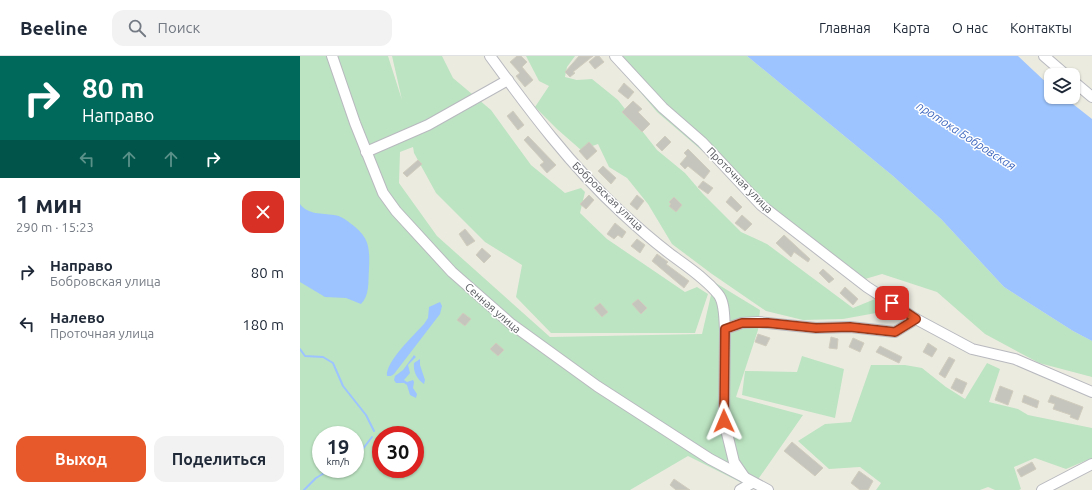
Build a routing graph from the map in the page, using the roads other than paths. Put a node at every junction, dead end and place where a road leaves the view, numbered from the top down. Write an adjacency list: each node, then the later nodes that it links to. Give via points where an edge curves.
1 (332, 56): 9 (street, Сенная улица)
2 (490, 56): 6 (street, Бобровская улица)
3 (615, 56): 10 (street, Проточная улица, via 663,108 702,142 761,204 867,287)
4 (1044, 56): 5 (street)
5 (1058, 68)
6 (508, 80): 9 (street, via 428,124); 11 (street, Бобровская улица, via 571,161 620,211 707,282 719,296)
7 (1080, 87): 8 (street)
8 (1092, 97)
9 (366, 152): 14 (street, Сенная улица, via 383,193 396,211 452,272 510,323 598,386 710,459)
10 (916, 319): 11 (street, via 895,332 768,323 742,323); 12 (street, via 972,349 1015,359)
11 (725, 329): 14 (street, Бобровская улица, via 724,421 734,462)
12 (1092, 392)
13 (1092, 464): 17 (street)
14 (749, 481): 15 (street); 16 (street, Сенная улица)
15 (740, 490)
16 (768, 490)
17 (1042, 490)

